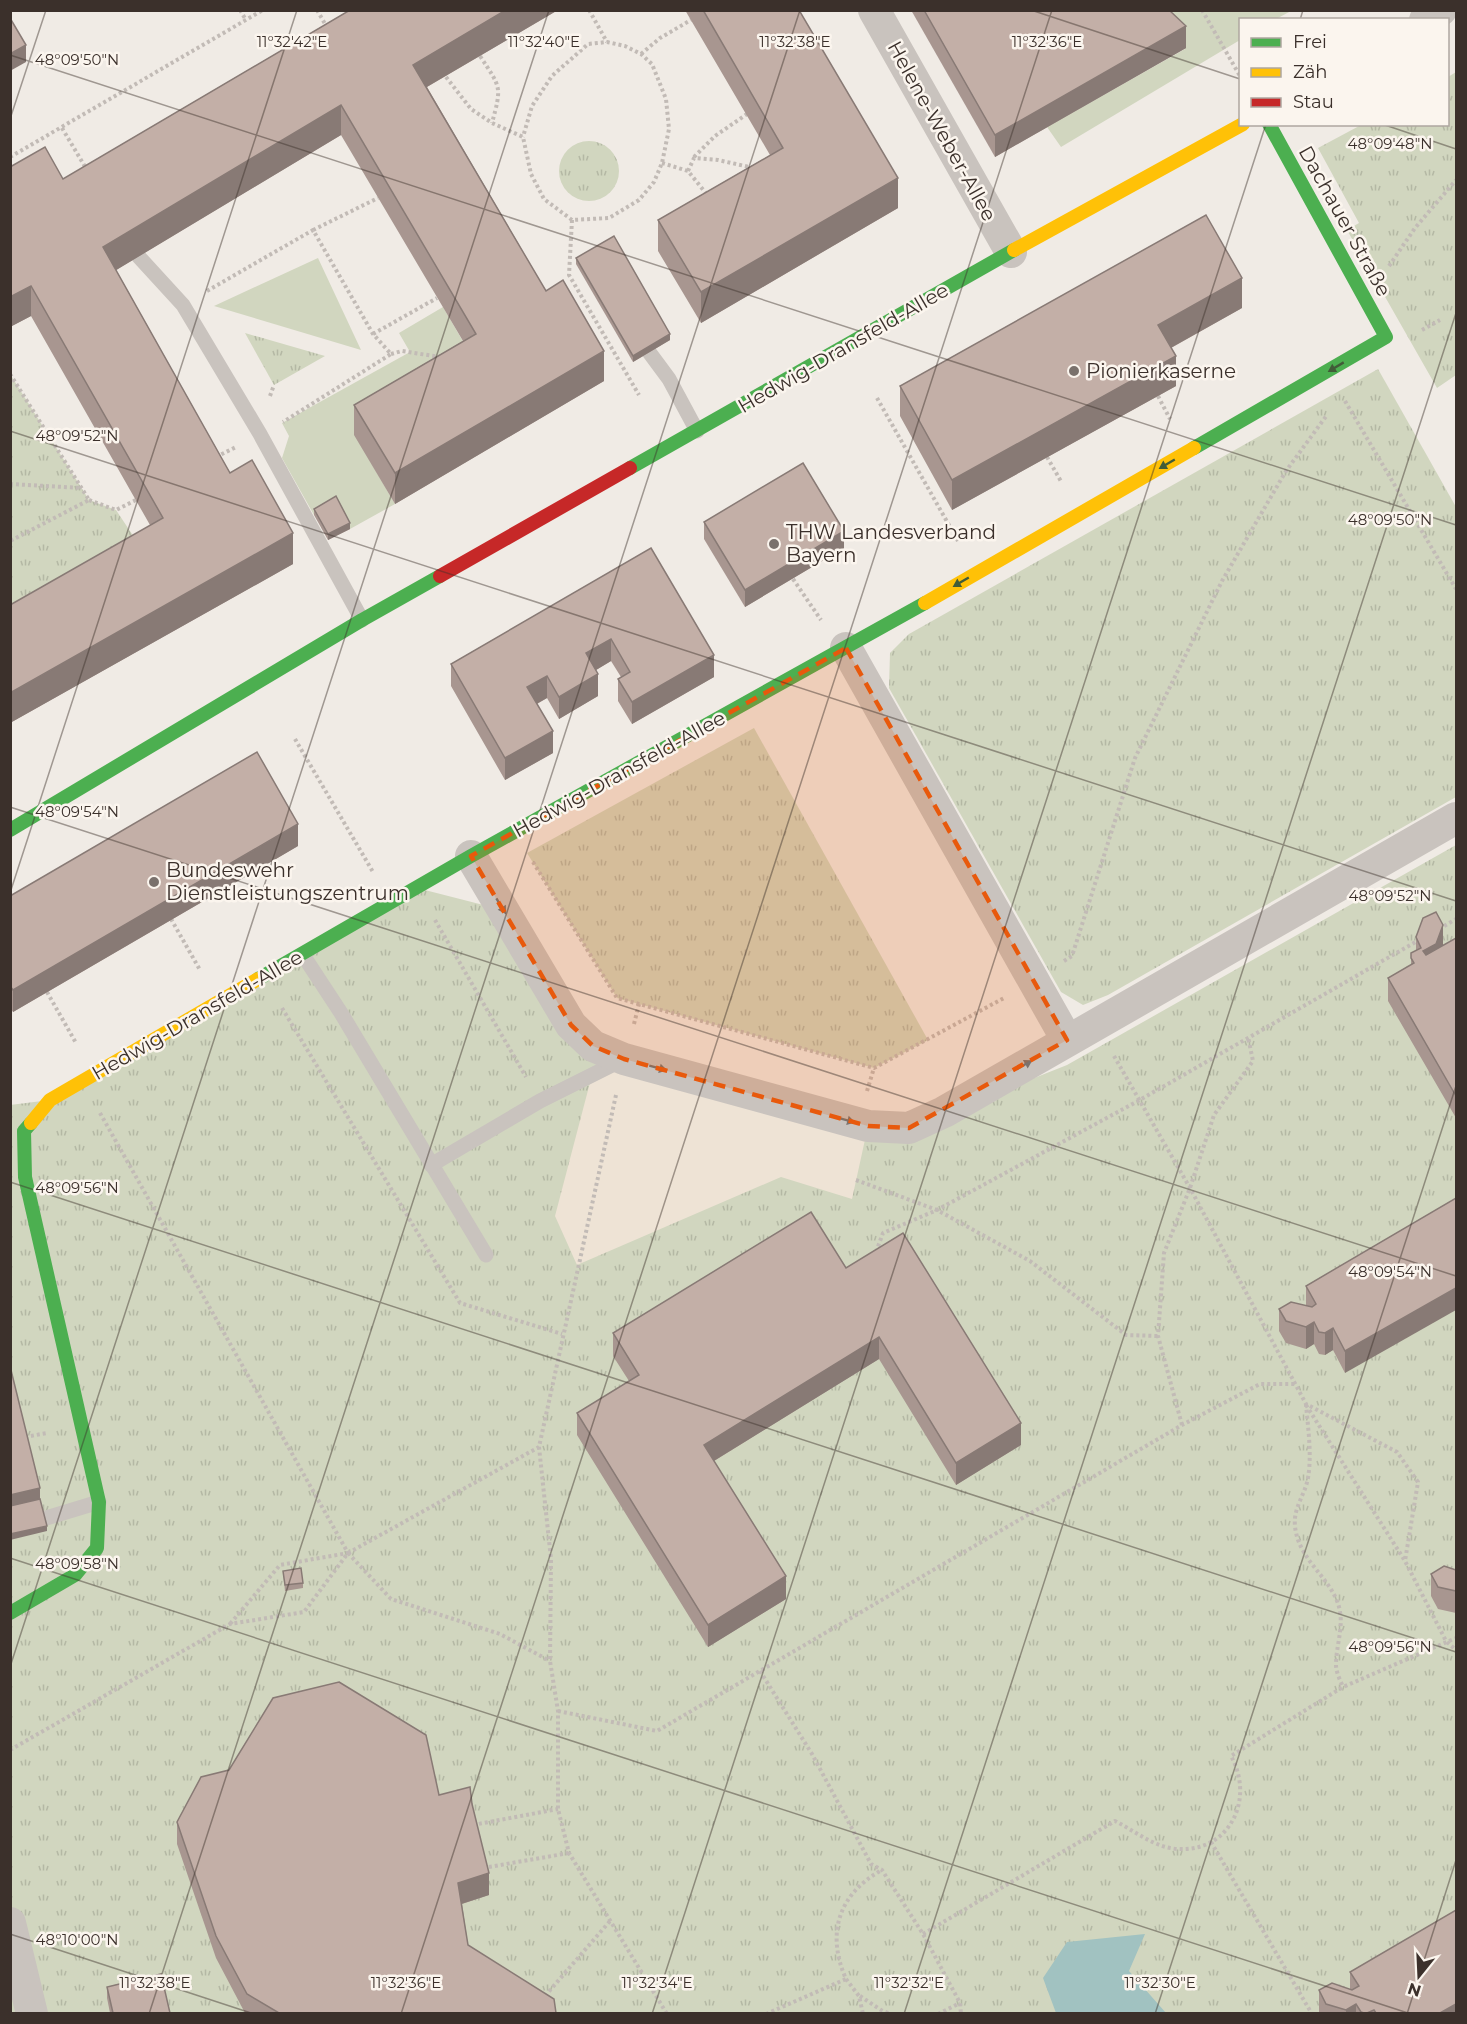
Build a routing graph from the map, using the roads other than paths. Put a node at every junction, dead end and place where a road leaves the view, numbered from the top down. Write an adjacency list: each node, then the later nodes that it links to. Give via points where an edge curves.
1 (874, 10): 6 (street, Helene-Weber-Allee)
2 (1441, 10): 3 (street)
3 (1428, 18)
4 (1239, 126): 6 (street, Hedwig-Dransfeld-Allee)
5 (1270, 126): 8 (street, Dachauer Straße)
6 (1011, 252): 10 (street, Hedwig-Dransfeld-Allee)
7 (138, 257): 11 (lane, via 183,305 260,434)
8 (1386, 337): 12 (street, Hedwig-Dransfeld-Allee, one-way to 12, via 1334,369)
9 (649, 352): 10 (lane)
10 (698, 431): 11 (street, Hedwig-Dransfeld-Allee)
11 (362, 620): 14 (street, Hedwig-Dransfeld-Allee)
12 (836, 638): 15 (street, Hedwig-Dransfeld-Allee); 17 (street)
13 (1456, 818): 17 (street)
14 (13, 824)
15 (471, 856): 16 (street, Hedwig-Dransfeld-Allee); 18 (street, one-way to 18, via 571,1025 593,1046)
16 (303, 955): 19 (lane); 21 (street, Hedwig-Dransfeld-Allee, via 50,1100 24,1131 25,1177)
17 (1067, 1040): 18 (street, one-way to 17, via 868,1126 909,1128 944,1112)
18 (624, 1059): 19 (lane, via 540,1101)
19 (431, 1164): 20 (lane)
20 (486, 1255)
21 (99, 1502): 22 (lane); 23 (street, Hedwig-Dransfeld-Allee, via 97,1548 75,1575)
22 (44, 1519)
23 (10, 1613)
24 (10, 1923): 25 (street)
25 (32, 2013)

